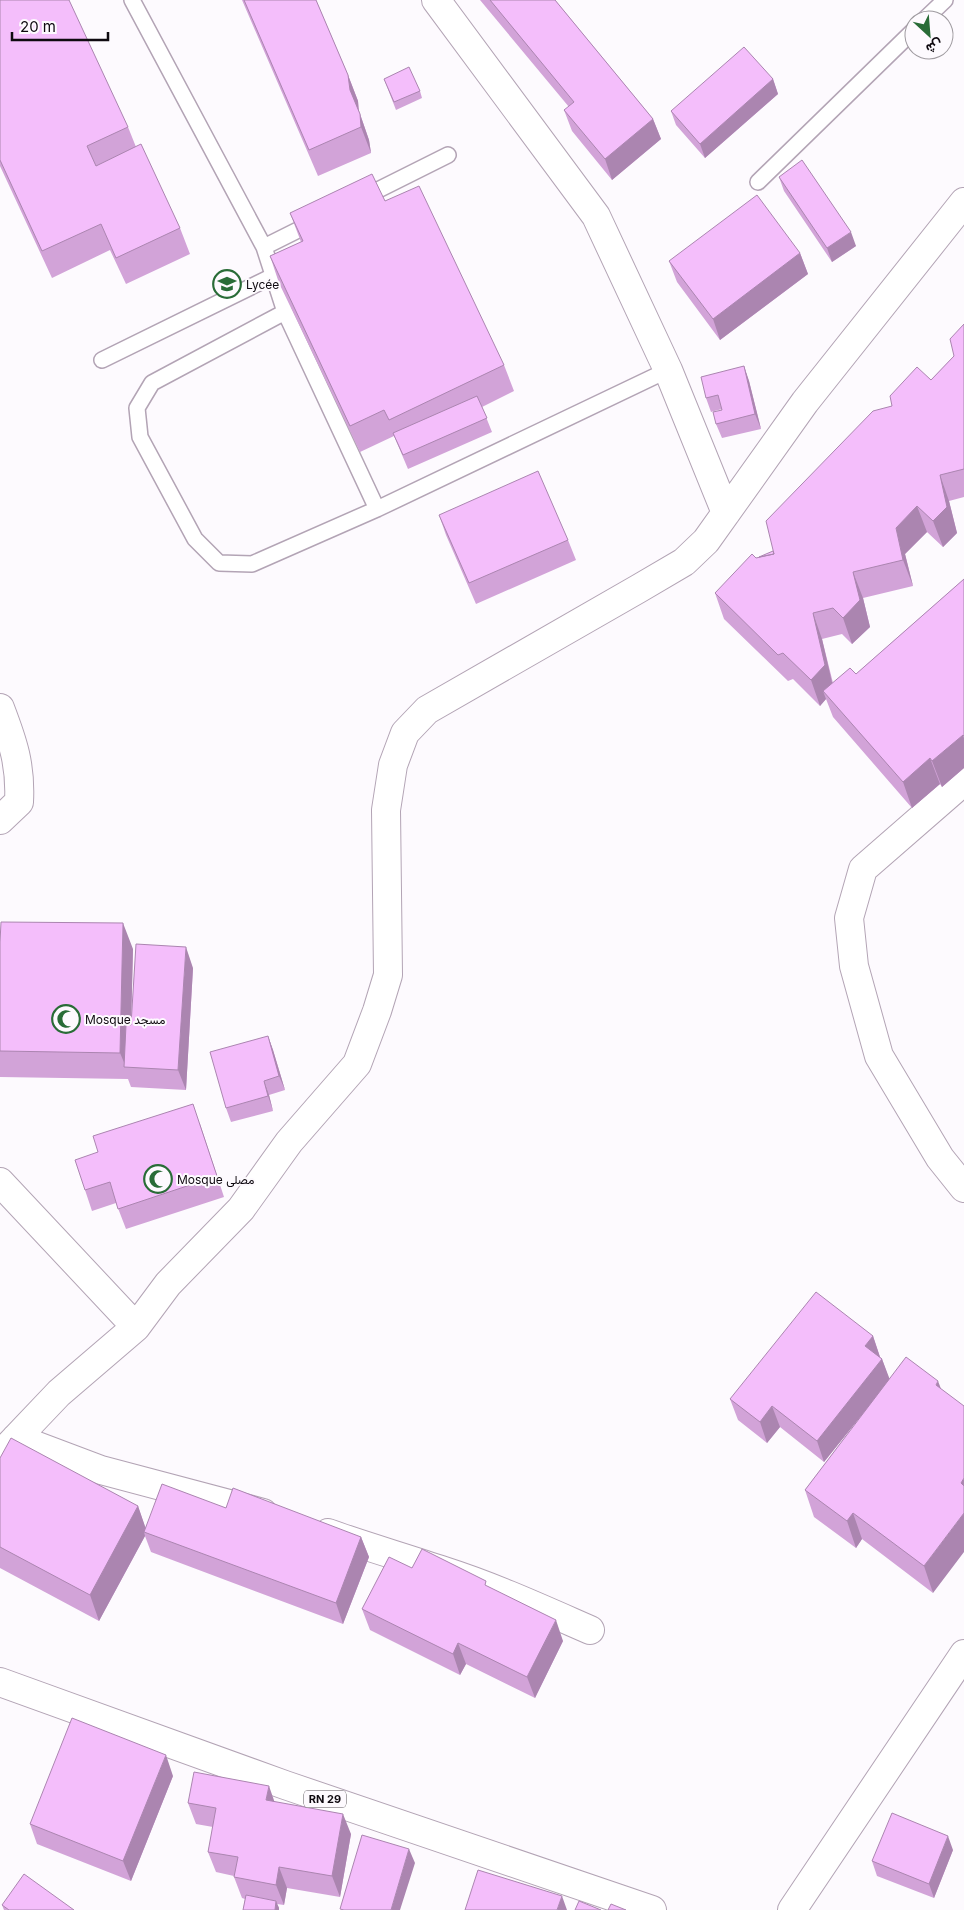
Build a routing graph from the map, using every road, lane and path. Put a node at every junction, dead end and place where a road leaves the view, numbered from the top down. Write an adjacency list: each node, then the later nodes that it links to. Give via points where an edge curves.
1 (132, 0): 11 (lane)
2 (436, 0): 15 (street, via 596,216)
3 (945, 0): 4 (lane)
4 (934, 10)
5 (904, 40): 7 (lane)
6 (448, 155): 9 (lane)
7 (758, 182)
8 (964, 202): 17 (street, via 805,402)
9 (352, 203)
10 (325, 216): 11 (lane)
11 (264, 247): 12 (lane)
12 (273, 276): 13 (lane); 14 (lane)
13 (285, 312): 16 (lane); 16 (lane, via 152,384 137,408 140,437 195,539 219,563 252,564)
14 (102, 360)
15 (668, 370): 16 (lane); 17 (street)
16 (377, 509)
17 (726, 513): 23 (street, via 706,541 684,562 427,710 405,733 393,765 386,810 388,974 356,1064 289,1142 241,1210 168,1284)
18 (0, 708): 20 (street, via 16,752 20,783 19,802)
19 (964, 781): 22 (street, via 863,870 849,918 854,966 879,1056 940,1158)
20 (0, 820)
21 (0, 1182): 23 (street)
22 (964, 1188)
23 (136, 1327): 24 (street, via 59,1393)
24 (8, 1446): 25 (street, via 297,1522 445,1571 523,1600)
25 (590, 1630)
26 (964, 1654): 29 (street)
27 (0, 1682): 28 (street, RN 29 / RN 29, via 286,1785)
28 (652, 1910)
29 (792, 1910)

